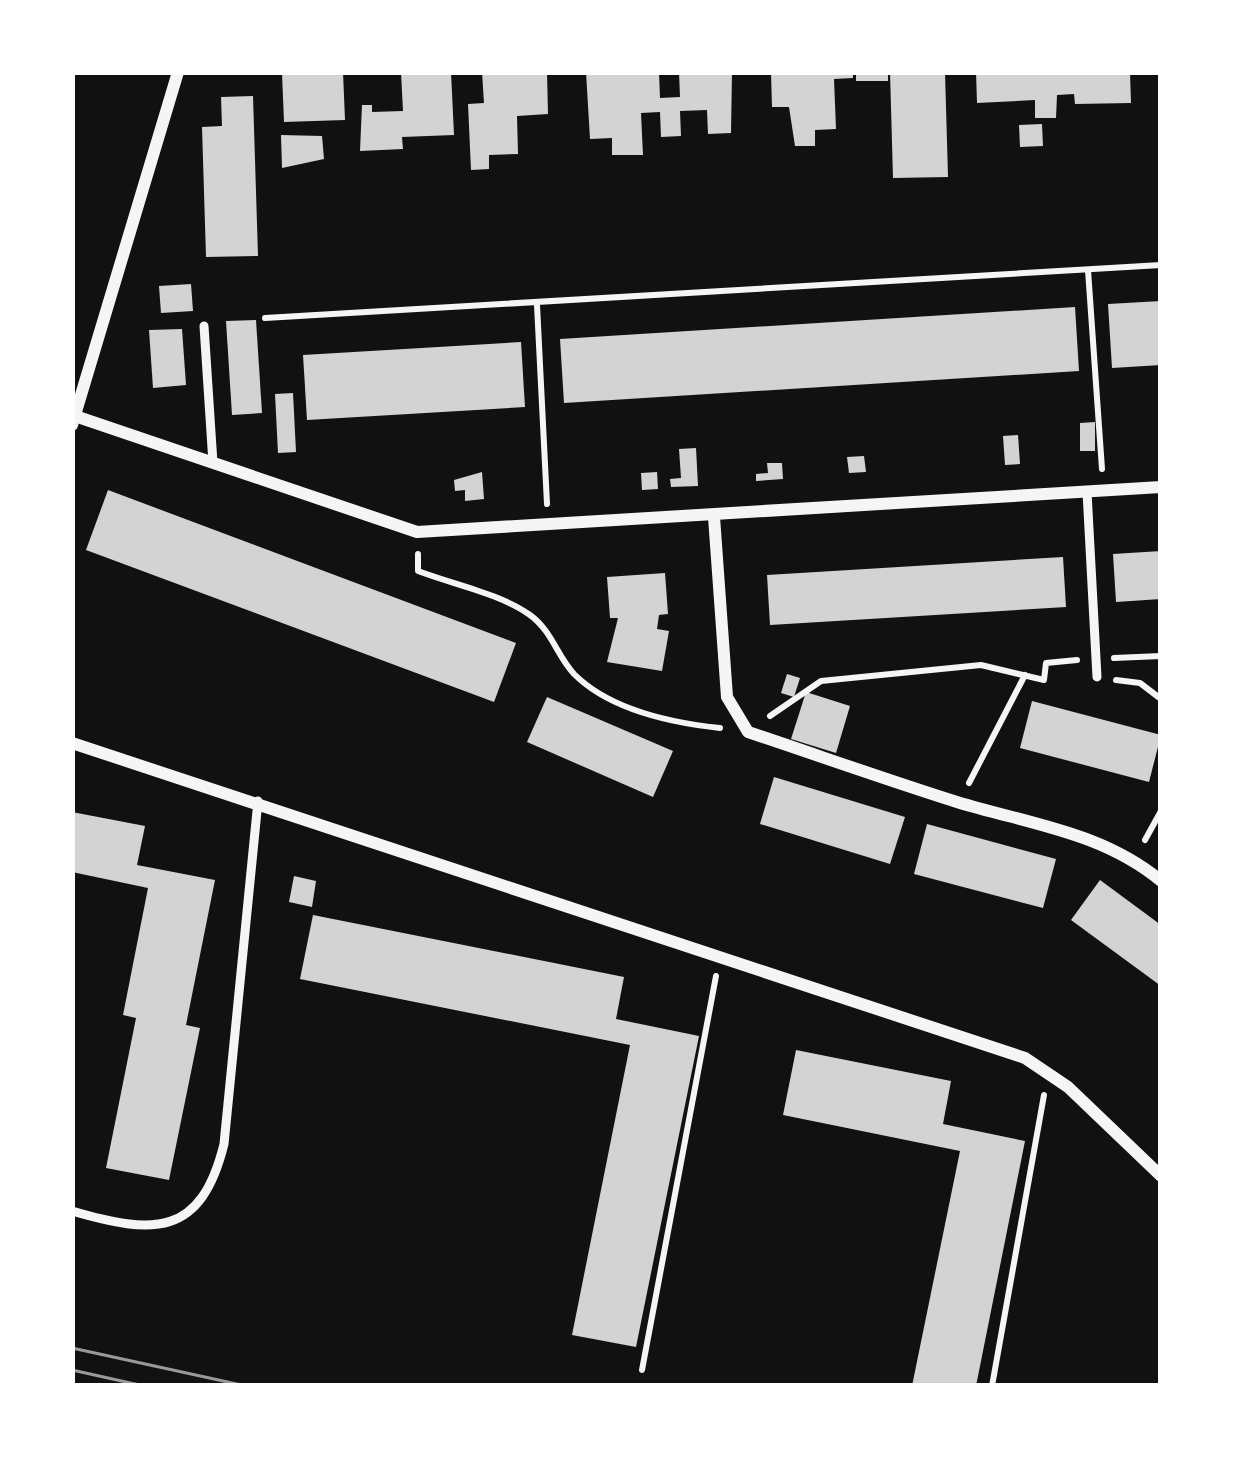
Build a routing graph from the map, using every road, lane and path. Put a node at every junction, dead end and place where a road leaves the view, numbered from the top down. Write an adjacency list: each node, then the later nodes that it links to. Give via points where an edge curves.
1 (178, 72): 7 (street)
2 (1161, 265): 3 (path)
3 (1088, 270): 4 (path); 10 (path)
4 (537, 305): 5 (path); 13 (path)
5 (265, 319)
6 (204, 326): 8 (lane)
7 (73, 420): 8 (street)
8 (213, 463): 14 (street)
9 (1161, 488): 10 (street)
10 (1103, 491): 11 (street)
11 (1087, 492): 12 (street); 16 (lane)
12 (714, 517): 13 (street); 20 (street, via 727,697)
13 (548, 526): 14 (street)
14 (417, 532): 20 (path, via 418,572 528,613 574,674 670,723)
15 (1161, 656): 16 (path)
16 (1096, 658): 17 (path, via 1046,663 1044,680); 18 (lane)
17 (1025, 675): 20 (path, via 981,665 821,681); 23 (path)
18 (1096, 677): 19 (path, via 1140,682)
19 (1161, 699)
20 (748, 732): 23 (street)
21 (72, 743): 22 (street)
22 (258, 801): 27 (street); 30 (lane, via 213,1188 185,1216 133,1229)
23 (959, 802): 25 (street)
24 (1161, 811): 25 (path)
25 (1131, 856): 26 (street)
26 (1161, 881)
27 (720, 955): 28 (street, via 1024,1058); 31 (path)
28 (1048, 1074): 29 (street); 32 (path)
29 (1161, 1176)
30 (72, 1211)
31 (642, 1370)
32 (992, 1386)

